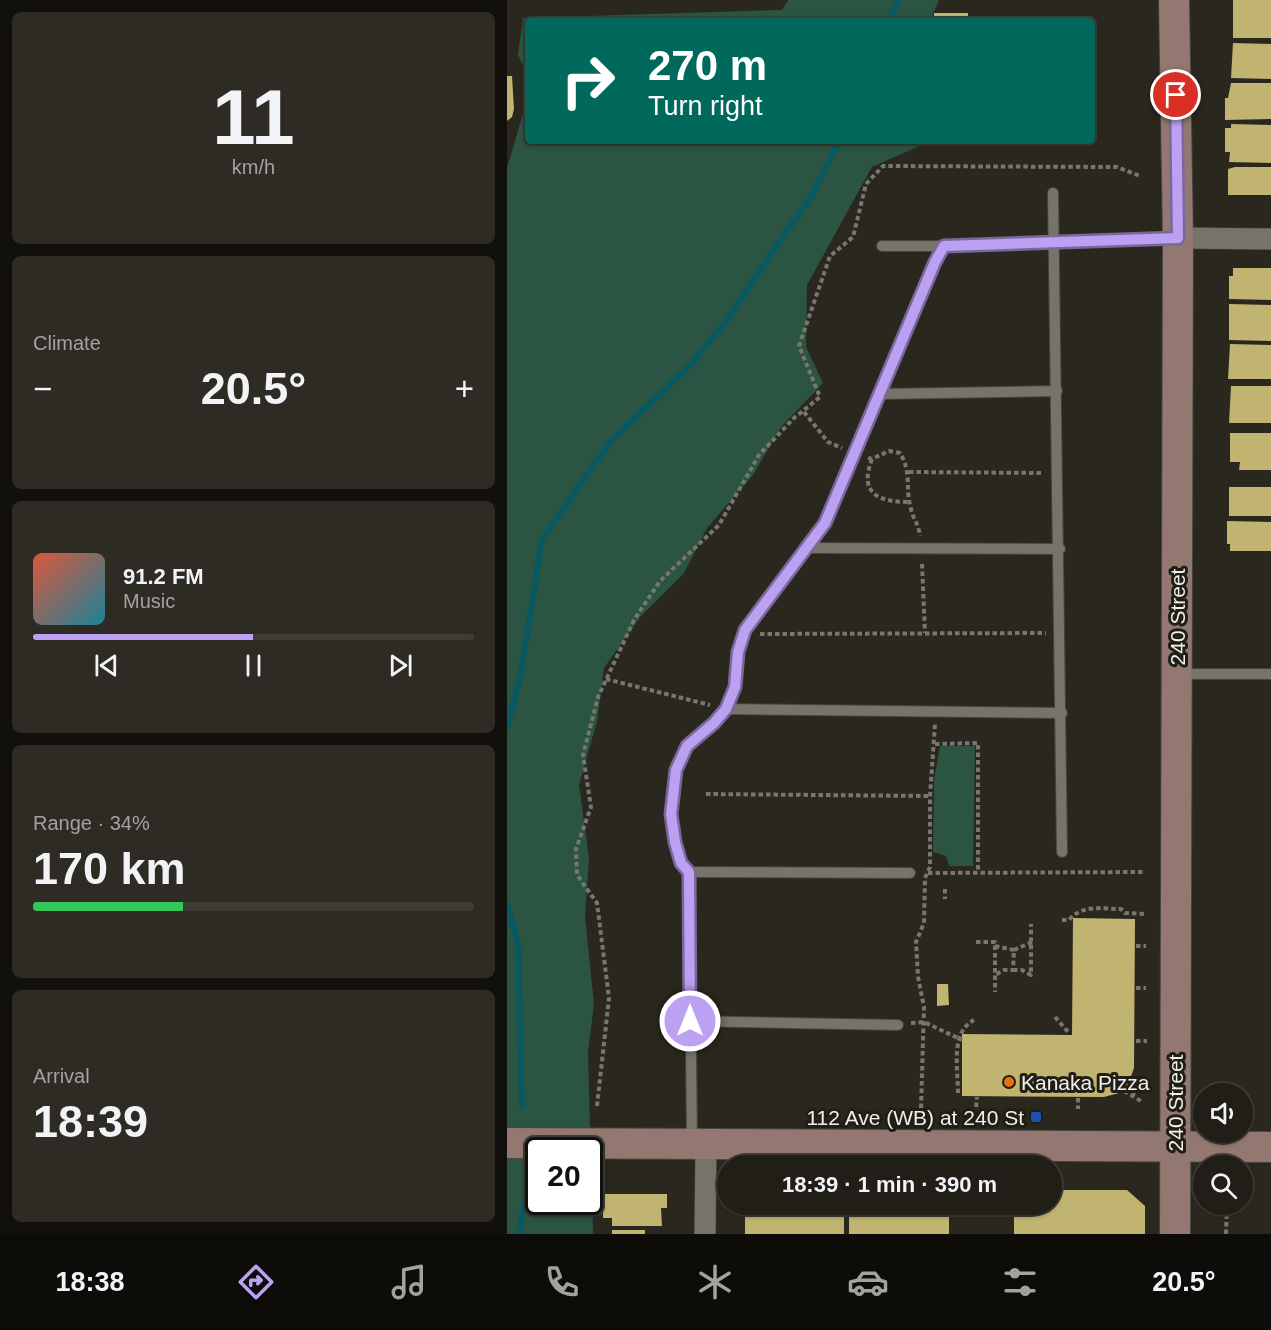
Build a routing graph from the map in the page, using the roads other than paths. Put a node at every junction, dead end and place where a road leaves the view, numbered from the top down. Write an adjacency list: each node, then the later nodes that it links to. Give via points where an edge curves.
1 (1174, 0): 3 (main road, 240 Street)
2 (1053, 193): 5 (lane)
3 (1178, 238): 4 (street); 5 (lane); 12 (main road, 240 Street)
4 (1271, 239)
5 (1055, 242): 7 (lane); 8 (lane)
6 (882, 246): 7 (lane)
7 (944, 246): 9 (lane)
8 (1057, 391): 9 (lane); 11 (lane)
9 (879, 394): 10 (lane, via 825,523)
10 (806, 548): 11 (lane); 14 (lane, via 744,634 735,687)
11 (1060, 549): 15 (lane)
12 (1177, 674): 13 (lane); 23 (main road, 240 Street)
13 (1271, 674)
14 (726, 709): 15 (lane); 17 (lane, via 687,746 676,770 671,814 681,863)
15 (1062, 713): 16 (lane)
16 (1062, 852)
17 (689, 872): 18 (lane); 19 (lane)
18 (910, 873)
19 (690, 1021): 20 (lane); 22 (lane)
20 (898, 1024)
21 (507, 1143): 22 (main road)
22 (699, 1144): 23 (main road); 25 (street)
23 (1175, 1146): 24 (main road); 26 (main road, 240 Street)
24 (1271, 1147)
25 (705, 1234)
26 (1175, 1234)

